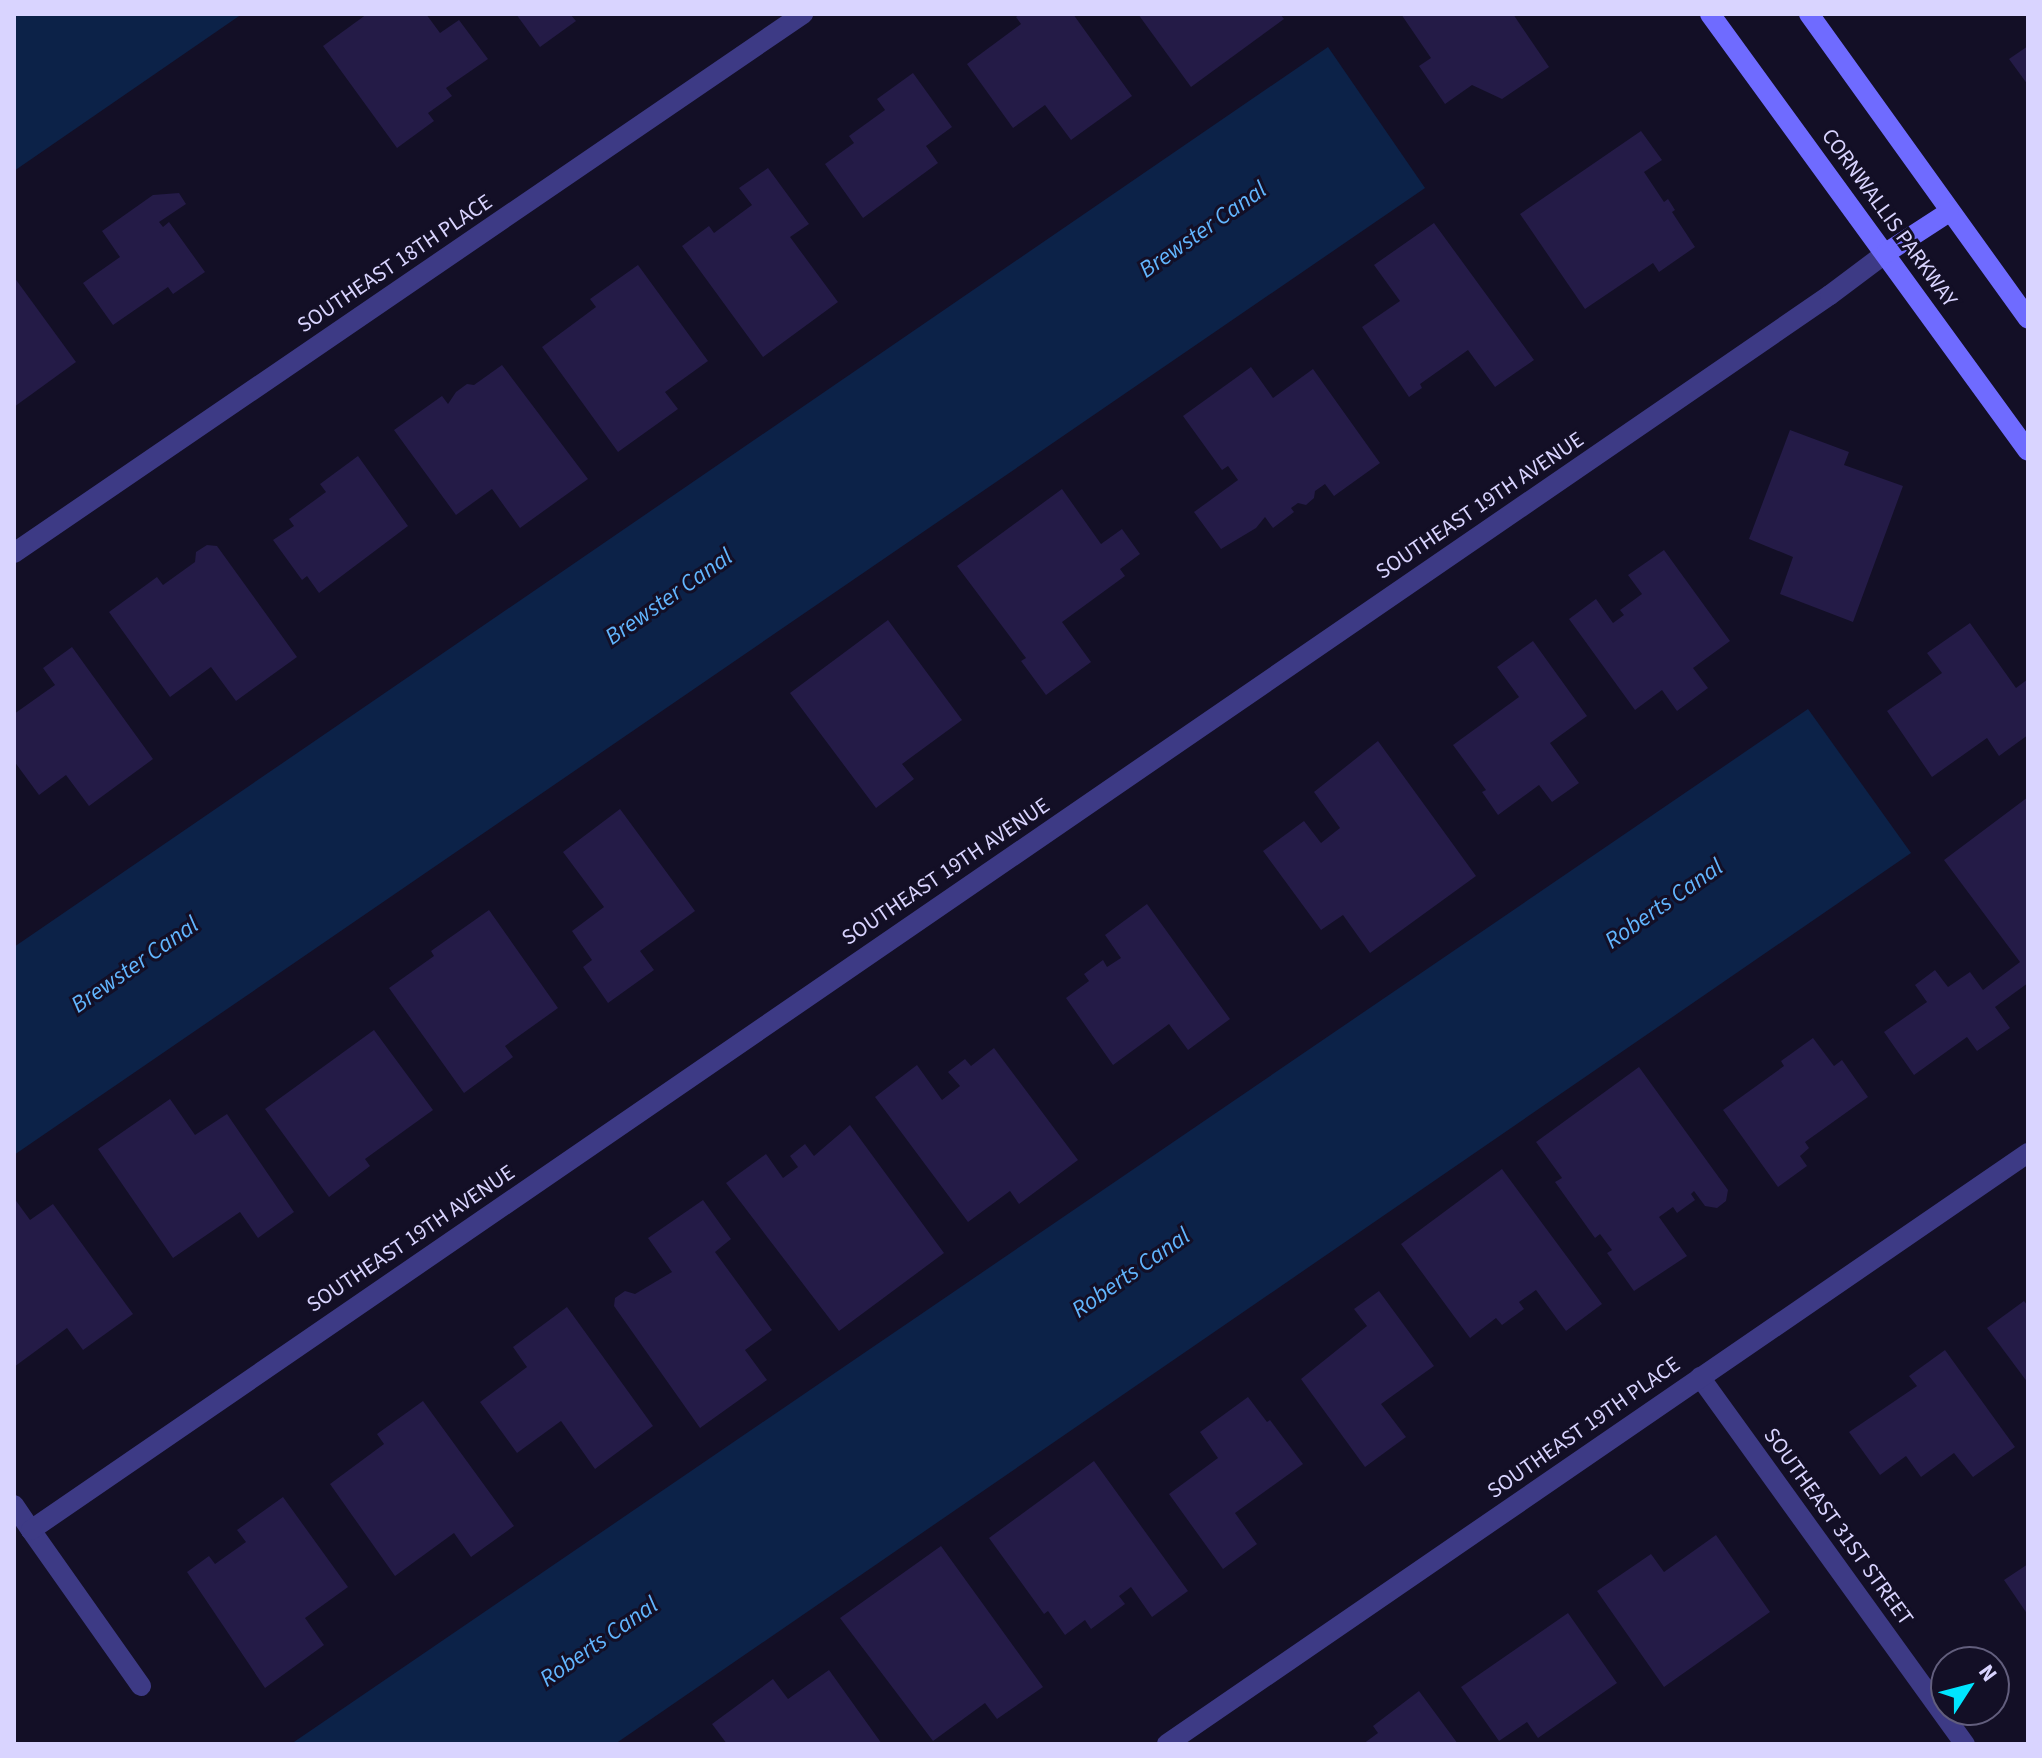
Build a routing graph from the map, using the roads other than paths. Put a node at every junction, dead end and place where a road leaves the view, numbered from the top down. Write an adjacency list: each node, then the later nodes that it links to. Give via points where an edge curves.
1 (803, 14): 8 (street, SOUTHEAST 18TH PLACE)
2 (1710, 14): 5 (street, CORNWALLIS PARKWAY)
3 (1809, 14): 4 (street)
4 (1949, 212): 5 (street); 6 (street)
5 (1886, 253): 7 (street, CORNWALLIS PARKWAY); 12 (street, SOUTHEAST 19TH AVENUE)
6 (2028, 319)
7 (2028, 451)
8 (14, 553)
9 (2028, 1153): 10 (street, SOUTHEAST 19TH PLACE)
10 (1700, 1377): 14 (street, SOUTHEAST 19TH PLACE); 15 (street, SOUTHEAST 31ST STREET)
11 (14, 1505): 12 (street)
12 (31, 1530): 13 (street)
13 (141, 1686)
14 (1180, 1740)
15 (1965, 1744)

